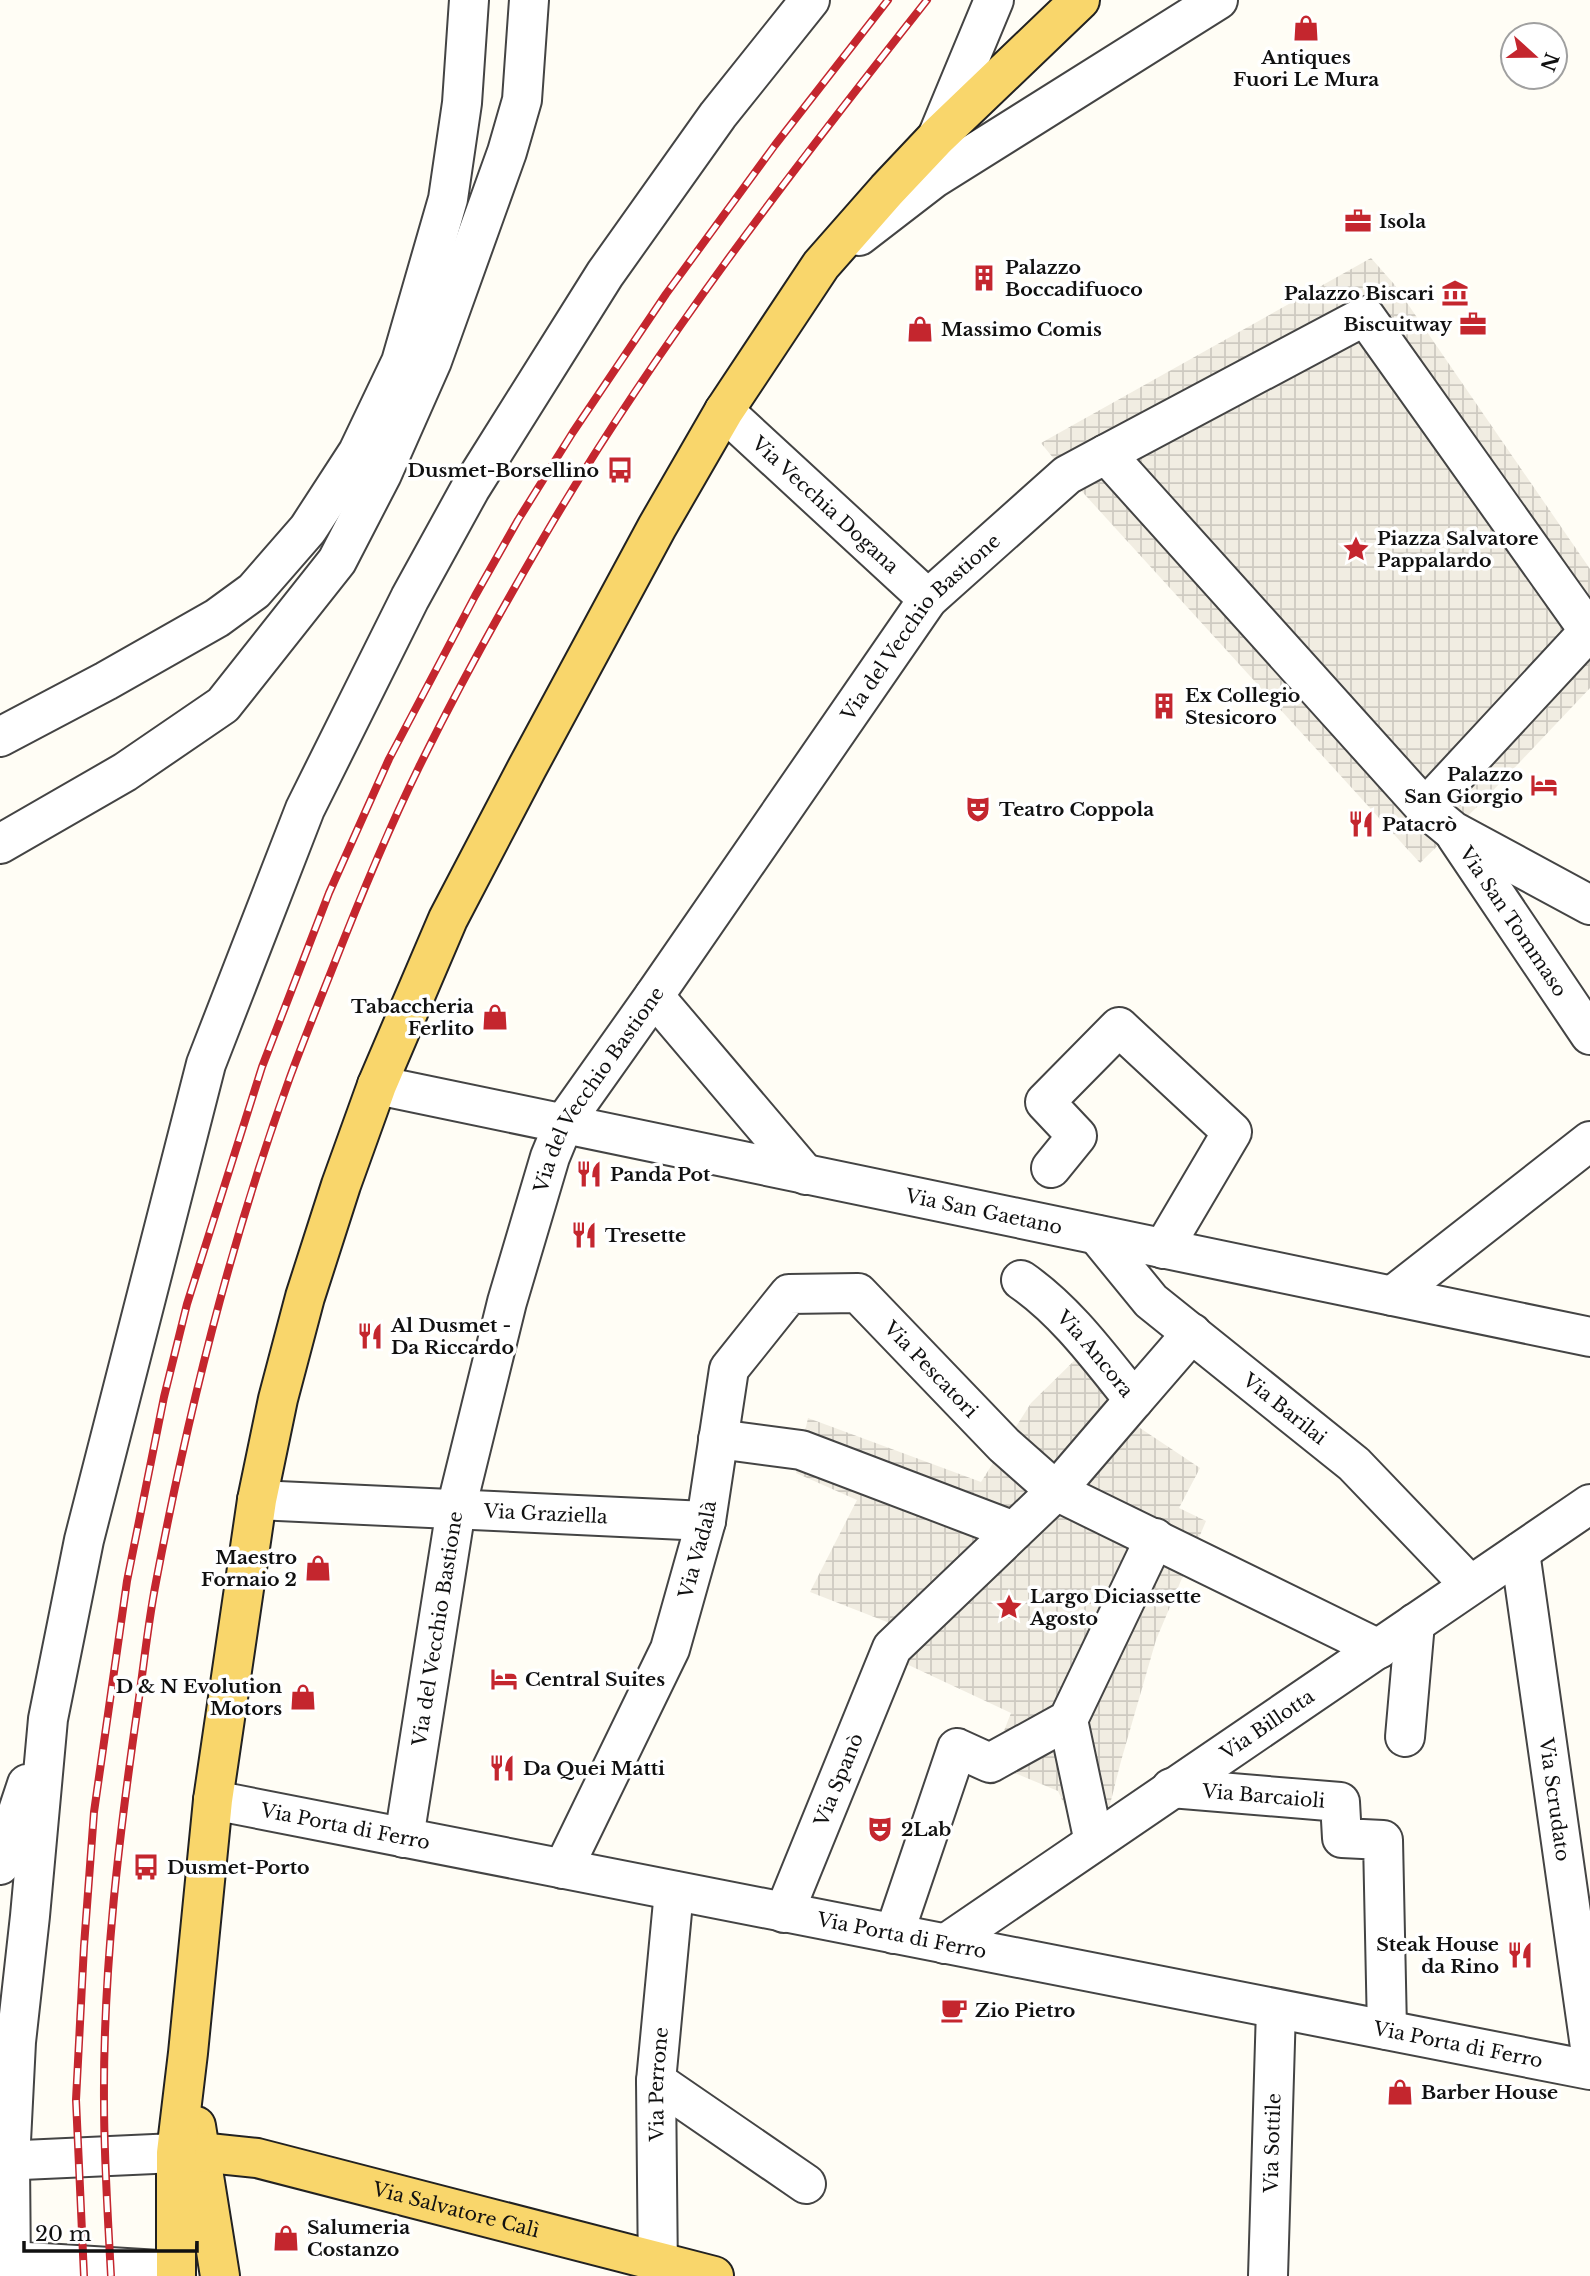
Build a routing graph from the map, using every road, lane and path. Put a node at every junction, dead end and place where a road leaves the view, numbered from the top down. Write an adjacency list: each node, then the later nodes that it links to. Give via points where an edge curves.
1 (469, 0): 13 (street, via 462,103 448,199 401,362 358,452 308,529 254,591 217,618)
2 (528, 0): 15 (street, via 522,100 502,165 432,361 337,561 223,705 125,772)
3 (810, 0): 44 (street, via 718,115 604,274 538,379 416,586 305,809 206,1064 84,1541)
4 (994, 0): 7 (street)
5 (1080, 0): 7 (main road)
6 (1218, 0): 8 (street, via 933,179)
7 (937, 138): 8 (main road)
8 (821, 265): 9 (main road)
9 (724, 411): 11 (street, Via Vecchia Dogana); 19 (main road, via 448,919)
10 (1106, 454): 11 (street, Via del Vecchio Bastione, via 1067,475); 12 (street, Via del Vecchio Bastione, via 1365,317); 14 (street)
11 (928, 599): 17 (street, Via del Vecchio Bastione)
12 (1589, 631): 14 (street)
13 (0, 737)
14 (1439, 820): 16 (street, Via San Tommaso); 18 (street, Via San Tommaso)
15 (0, 844)
16 (1590, 905)
17 (654, 996): 20 (street, Via del Vecchio Bastione); 23 (street)
18 (1590, 1035)
19 (377, 1085): 20 (street, Via San Gaetano); 34 (main road, via 305,1297)
20 (564, 1123): 23 (street, Via San Gaetano); 36 (street, Via del Vecchio Bastione, via 507,1302)
21 (1590, 1141): 28 (street)
22 (1051, 1168): 25 (street, via 1077,1136 1045,1102 1119,1027 1232,1132)
23 (806, 1175): 24 (street, Via San Gaetano)
24 (1097, 1235): 25 (street, Via San Gaetano); 29 (street, Via Barilai, via 1151,1300)
25 (1163, 1248): 28 (street, Via San Gaetano)
26 (1021, 1280): 31 (street, Via Ancora, via 1042,1294)
27 (858, 1293): 32 (street, Via Vadalà, via 789,1294 729,1369); 33 (street, Via Pescatori, via 1004,1445)
28 (1392, 1296): 30 (street, Via San Gaetano)
29 (1192, 1333): 31 (street, Via Ancora); 41 (street, Via Barilai, via 1354,1464)
30 (1590, 1337)
31 (1134, 1400): 33 (street)
32 (718, 1438): 37 (street, Via Vadalà); 38 (street, via 800,1450)
33 (1056, 1491): 38 (street); 39 (street, Via Pescatori)
34 (257, 1500): 36 (street, Via Graziella); 48 (main road)
35 (1590, 1504): 40 (street, Via Billotta)
36 (456, 1509): 37 (street, Via Graziella); 49 (street, Via del Vecchio Bastione)
37 (706, 1521): 52 (street, Via Vadalà, via 670,1649)
38 (1014, 1531): 54 (street, Via Spanò, via 892,1648)
39 (1154, 1538): 43 (street, Via Pescatori); 45 (street)
40 (1520, 1552): 41 (street, Via Billotta); 59 (street, Via Scrudato)
41 (1470, 1585): 42 (street, Via Billotta)
42 (1415, 1623): 43 (street, Via Billotta); 46 (street)
43 (1379, 1649): 47 (street, Via Billotta)
44 (48, 1718): 51 (street); 63 (street)
45 (1068, 1720): 50 (street); 55 (street, via 990,1763 957,1748)
46 (1405, 1737)
47 (1171, 1788): 50 (street, Via Billotta); 58 (street, Via Barcaioli, via 1340,1802 1342,1838 1383,1840)
48 (213, 1800): 49 (street, Via Porta di Ferro); 62 (main road, via 188,2053)
49 (404, 1838): 52 (street, Via Porta di Ferro)
50 (1094, 1842): 56 (street, Via Billotta)
51 (0, 1865)
52 (563, 1869): 53 (street, Via Porta di Ferro)
53 (674, 1891): 54 (street, Via Porta di Ferro); 61 (street, Via Perrone)
54 (784, 1913): 55 (street, Via Porta di Ferro)
55 (894, 1934): 56 (street, Via Porta di Ferro)
56 (945, 1944): 57 (street, Via Porta di Ferro)
57 (1276, 2009): 58 (street, Via Porta di Ferro); 70 (street, Via Sottile)
58 (1387, 2031): 60 (street, Via Porta di Ferro)
59 (1590, 2047)
60 (1590, 2070)
61 (656, 2081): 64 (street); 66 (street, Via Perrone)
62 (188, 2152): 63 (street); 66 (main road, Via Salvatore Calì, via 257,2158); 67 (main road); 68 (main road)
63 (5, 2161): 65 (street)
64 (806, 2184)
65 (7, 2266): 67 (street)
66 (658, 2269): 69 (main road, Via Salvatore Calì)
67 (176, 2274)
68 (220, 2276)
69 (714, 2276)
70 (1268, 2276)

